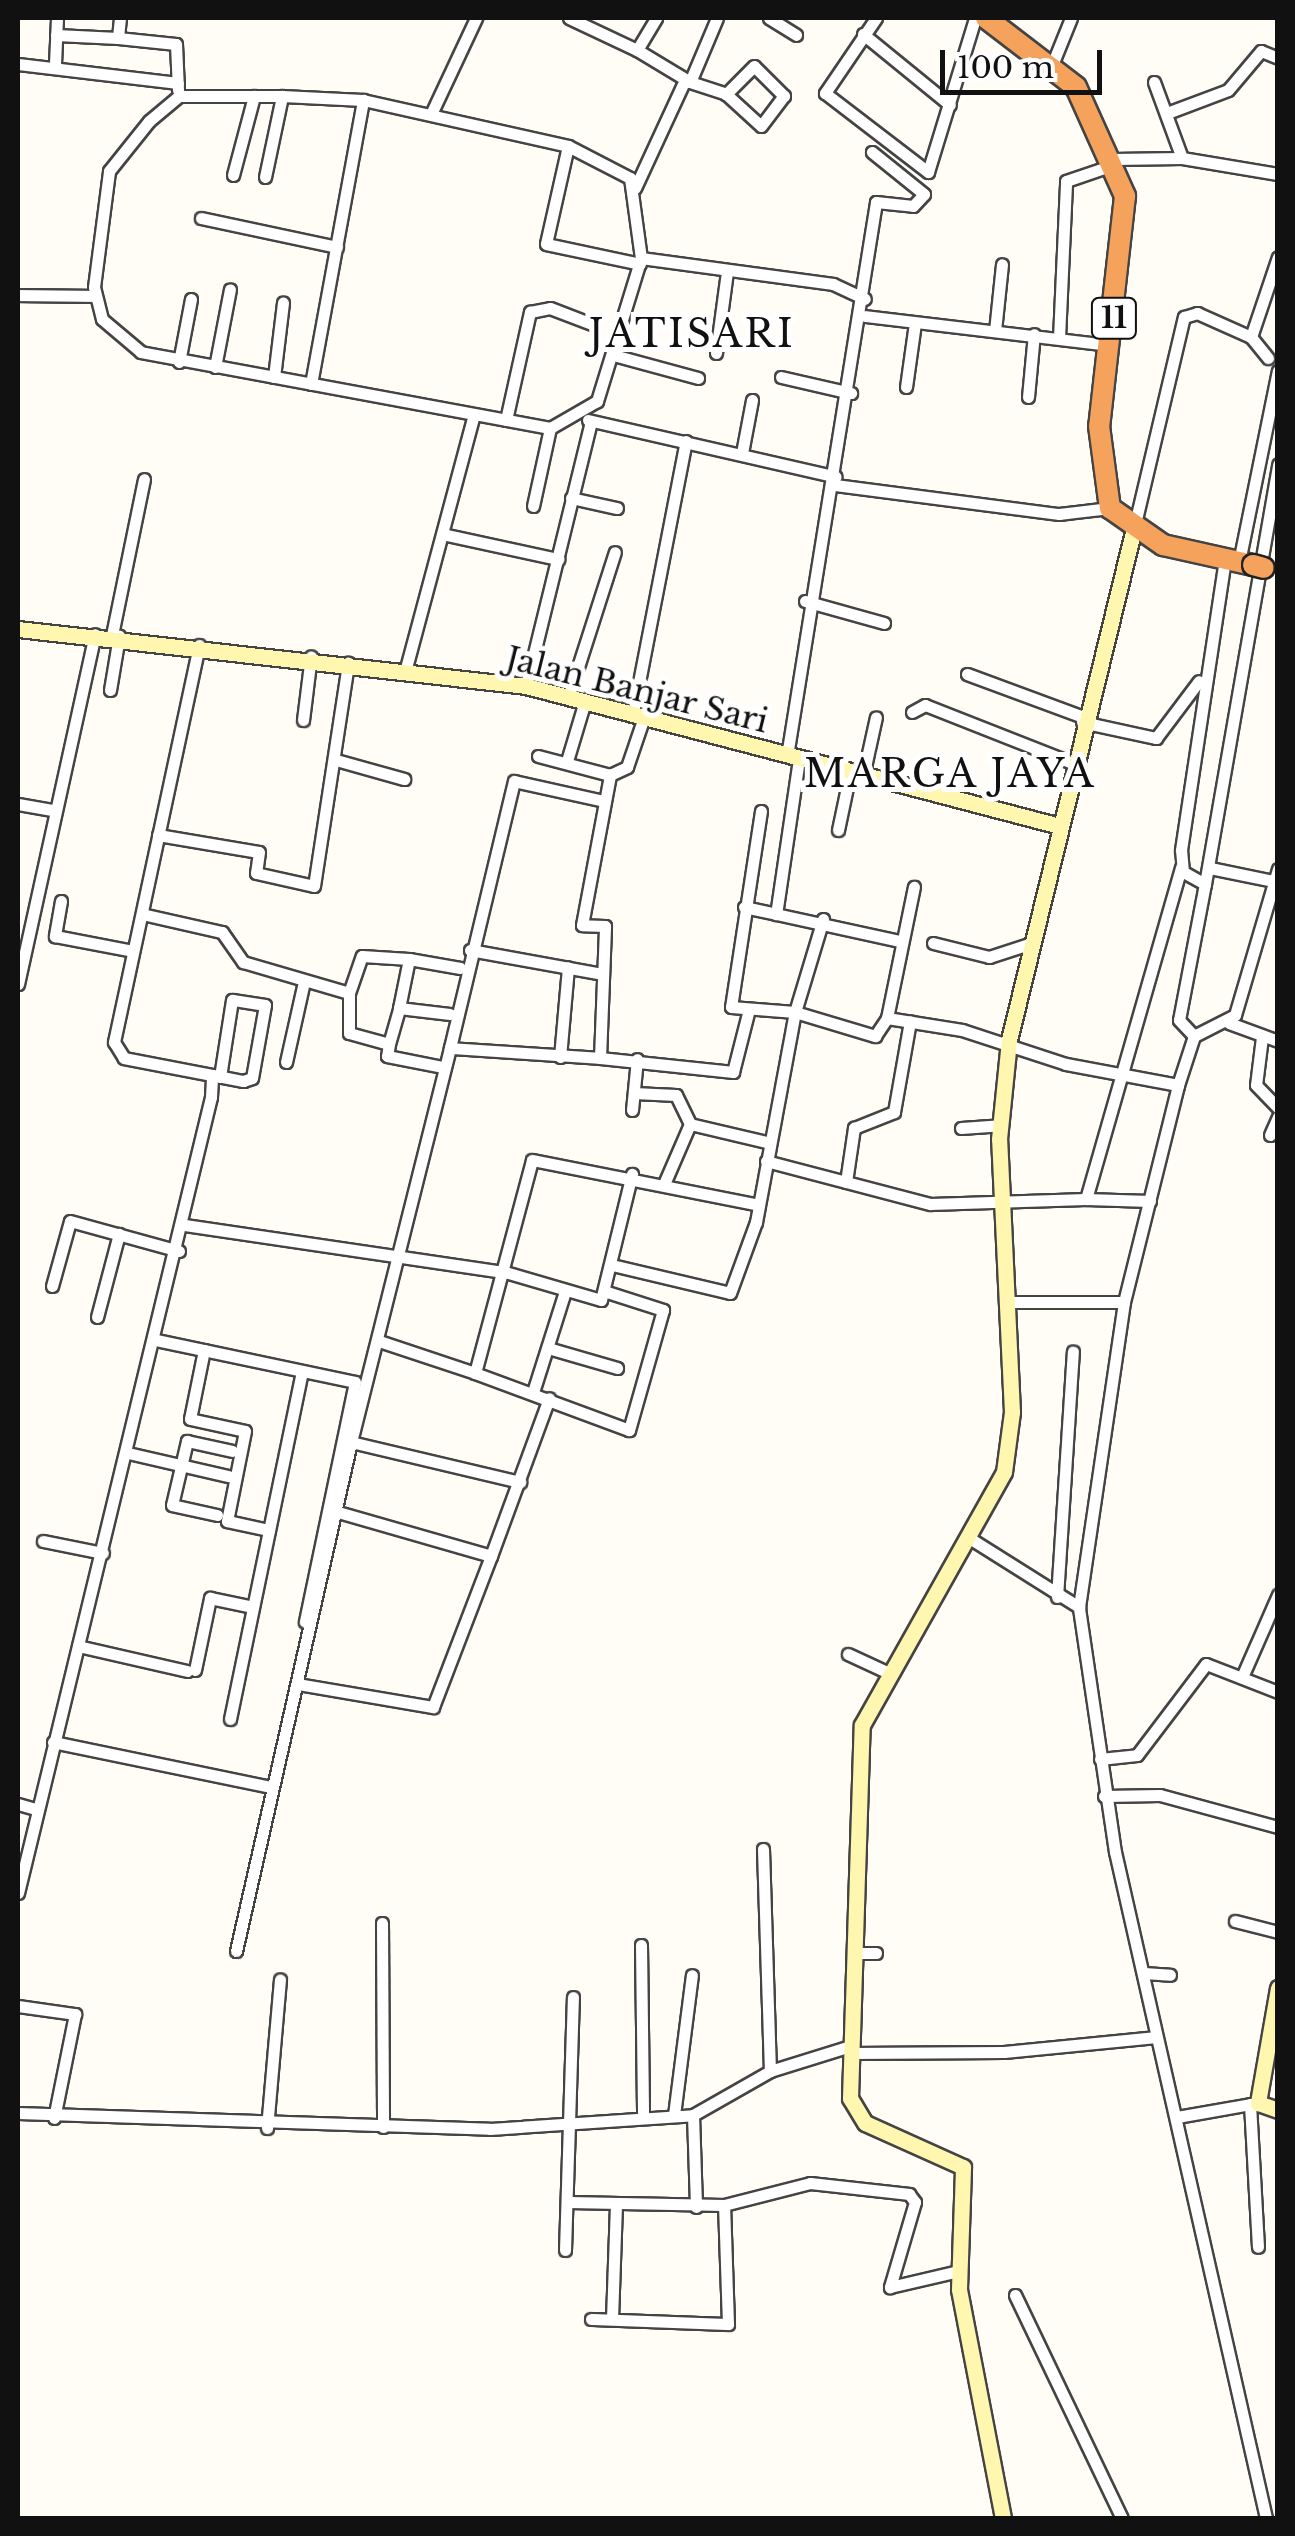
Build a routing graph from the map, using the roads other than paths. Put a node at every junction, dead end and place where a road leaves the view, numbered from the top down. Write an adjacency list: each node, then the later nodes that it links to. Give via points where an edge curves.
1 (57, 18): 13 (street)
2 (120, 18): 15 (street)
3 (476, 18): 29 (street)
4 (570, 18): 16 (street)
5 (656, 18): 16 (street)
6 (717, 18): 21 (street)
7 (769, 18): 14 (street)
8 (876, 18): 12 (street)
9 (976, 18): 28 (street)
10 (986, 18): 20 (highway, 11)
11 (1071, 18): 20 (street)
12 (864, 34): 28 (street); 28 (street, via 824,84 834,104 928,172)
13 (56, 35): 15 (street); 19 (street)
14 (796, 35)
15 (118, 38): 23 (street, via 176,44)
16 (637, 50): 21 (street)
17 (1278, 58): 30 (street, via 1261,52 1228,90)
18 (18, 64): 19 (street)
19 (55, 64): 23 (street)
20 (1052, 65): 34 (highway, 11, via 1090,109)
21 (687, 82): 24 (street); 38 (street)
22 (1154, 82): 30 (street)
23 (178, 90): 25 (street); 47 (street, via 109,171)
24 (726, 94): 24 (street, via 754,66 784,96 767,126)
25 (254, 96): 26 (street); 36 (street)
26 (282, 96): 27 (street); 37 (street)
27 (363, 100): 29 (street); 40 (street)
28 (950, 105)
29 (432, 112): 31 (street)
30 (1167, 113): 33 (street)
31 (568, 146): 38 (street, via 622,170); 42 (street, via 546,244)
32 (872, 152): 49 (street, via 924,194 913,206 876,202)
33 (1182, 158): 34 (street); 35 (street)
34 (1112, 162): 57 (street, via 1066,181); 58 (highway, 11, via 1127,236)
35 (1278, 174)
36 (233, 175)
37 (265, 177)
38 (634, 188): 42 (street)
39 (200, 218): 40 (street)
40 (337, 247): 68 (street)
41 (1278, 258): 56 (street)
42 (640, 261): 44 (street); 60 (street)
43 (1002, 264): 54 (street)
44 (727, 272): 49 (street, via 833,284); 59 (street)
45 (230, 289): 63 (street)
46 (18, 295): 47 (street)
47 (95, 296): 62 (street, via 118,340)
48 (191, 300): 62 (street)
49 (865, 300): 51 (street)
50 (283, 303): 65 (street)
51 (864, 316): 52 (street); 70 (street)
52 (915, 322): 54 (street); 69 (street)
53 (592, 324): 75 (street, via 550,308 530,312)
54 (996, 330): 55 (street)
55 (1034, 334): 57 (street); 71 (street)
56 (1251, 337): 61 (street); 86 (street, via 1197,313 1184,317)
57 (1059, 338): 58 (street)
58 (1108, 345): 85 (highway, 11, via 1097,462)
59 (716, 354)
60 (618, 356): 67 (street); 74 (street)
61 (1268, 358)
62 (180, 362): 63 (street)
63 (215, 367): 65 (street)
64 (1278, 372): 90 (street)
65 (274, 376): 68 (street)
66 (781, 376): 70 (street)
67 (698, 378)
68 (311, 384): 73 (street)
69 (906, 387)
70 (851, 394): 81 (street)
71 (1028, 397)
72 (752, 400): 78 (street)
73 (474, 416): 75 (street); 87 (street)
74 (586, 419): 76 (street); 77 (street); 82 (street)
75 (506, 420): 76 (street)
76 (550, 428): 83 (street)
77 (686, 442): 78 (street); 107 (street)
78 (742, 453): 81 (street)
79 (1278, 464): 127 (street)
80 (144, 479): 95 (street)
81 (835, 481): 85 (street, via 1059,514); 91 (street)
82 (571, 498): 84 (street); 89 (street)
83 (533, 506)
84 (618, 508)
85 (1110, 508): 86 (highway, 11)
86 (1133, 532): 90 (highway, 11); 110 (street)
87 (447, 536): 89 (street); 99 (street)
88 (615, 552): 104 (street)
89 (558, 559): 102 (street)
90 (1252, 565): 101 (street)
91 (805, 601): 92 (street); 112 (street)
92 (884, 624)
93 (18, 630): 94 (street, Jalan Banjar Sari)
94 (95, 634): 95 (street, Jalan Banjar Sari); 121 (street)
95 (116, 636): 96 (street, Jalan Banjar Sari); 103 (street)
96 (200, 645): 97 (street, Jalan Banjar Sari); 125 (street)
97 (311, 656): 98 (street, Jalan Banjar Sari); 109 (street)
98 (348, 663): 99 (street, Jalan Banjar Sari); 113 (street)
99 (406, 668): 102 (street, Jalan Banjar Sari)
100 (967, 674): 110 (street)
101 (1201, 678): 110 (street, via 1156,738); 126 (street)
102 (526, 686): 104 (street, Jalan Banjar Sari)
103 (110, 690)
104 (568, 695): 105 (street, Jalan Banjar Sari)
105 (586, 701): 107 (street, Jalan Banjar Sari); 114 (street)
106 (912, 712): 115 (street, via 926,705)
107 (638, 715): 112 (street, Jalan Banjar Sari); 116 (street, via 627,767)
108 (876, 717): 117 (street)
109 (304, 720)
110 (1082, 720): 115 (street)
111 (538, 756): 114 (street)
112 (793, 758): 117 (street, Jalan Banjar Sari); 134 (street)
113 (336, 760): 118 (street); 125 (street, via 313,886 256,872 258,852)
114 (567, 762): 116 (street)
115 (1072, 763): 123 (street)
116 (610, 774): 119 (street)
117 (857, 775): 123 (street, Jalan Banjar Sari); 124 (street)
118 (404, 778)
119 (604, 801): 141 (street, via 514,780); 146 (street, via 582,924 605,926)
120 (18, 804): 121 (street)
121 (53, 810): 136 (street)
122 (760, 811): 132 (street)
123 (1056, 825): 140 (street)
124 (838, 830)
125 (158, 834): 133 (street)
126 (1182, 868): 129 (street); 169 (street)
127 (1210, 868): 128 (street); 129 (street)
128 (1276, 875): 156 (street)
129 (1205, 884): 157 (street, via 1179,1020)
130 (914, 887): 138 (street)
131 (61, 902): 137 (street)
132 (744, 908): 134 (street); 151 (street, via 728,1000)
133 (142, 914): 142 (street); 148 (street, via 222,932 243,962 290,973)
134 (776, 914): 135 (street)
135 (823, 919): 138 (street); 152 (street)
136 (28, 933): 137 (street); 147 (street)
137 (56, 936): 142 (street)
138 (900, 941): 154 (street)
139 (933, 943): 140 (street, via 990,957)
140 (1029, 944): 159 (street)
141 (470, 950): 144 (street); 162 (street)
142 (133, 951): 168 (street, via 116,1051)
143 (408, 959): 145 (street); 149 (street, via 362,956); 150 (street)
144 (568, 967): 146 (street); 163 (street)
145 (460, 968)
146 (602, 974): 164 (street)
147 (18, 984)
148 (303, 986): 149 (street); 166 (street)
149 (349, 993): 161 (street, via 346,1030)
150 (399, 1008): 153 (street); 161 (street)
151 (749, 1009): 152 (street); 165 (street, via 733,1072)
152 (796, 1012): 154 (street, via 875,1036); 179 (street)
153 (450, 1014)
154 (886, 1018): 155 (street)
155 (910, 1021): 159 (street); 182 (street, via 894,1112 854,1128)
156 (1229, 1024): 157 (street); 158 (street)
157 (1194, 1036): 170 (street)
158 (1262, 1036): 160 (street); 172 (street, via 1256,1085)
159 (1009, 1040): 169 (street); 176 (street)
160 (1278, 1041)
161 (389, 1044): 167 (street, via 387,1056)
162 (450, 1048): 163 (street); 191 (street)
163 (560, 1057): 164 (street)
164 (600, 1058): 165 (street)
165 (636, 1059): 171 (street)
166 (286, 1062)
167 (442, 1067)
168 (216, 1076): 168 (street, via 232,1000 265,1005 254,1076); 188 (street)
169 (1123, 1078): 170 (street); 184 (street)
170 (1178, 1085): 186 (street)
171 (634, 1092): 173 (street); 175 (street, via 676,1095)
172 (1278, 1108)
173 (632, 1110)
174 (1278, 1117): 178 (street)
175 (690, 1124): 179 (street); 183 (street)
176 (1000, 1124): 177 (street); 185 (street)
177 (961, 1128)
178 (1270, 1135)
179 (768, 1142): 180 (street)
180 (766, 1161): 182 (street); 187 (street)
181 (632, 1174): 183 (street); 192 (street); 193 (street, via 532,1160)
182 (846, 1182): 185 (street, via 930,1204)
183 (664, 1184): 187 (street)
184 (1086, 1199): 185 (street); 186 (street)
185 (1005, 1200): 197 (street)
186 (1150, 1201): 198 (street)
187 (759, 1204): 192 (street, via 730,1294)
188 (185, 1225): 190 (street); 191 (street)
189 (119, 1234): 190 (street); 194 (street, via 70,1221); 199 (street)
190 (180, 1251): 200 (street)
191 (399, 1255): 193 (street); 201 (street)
192 (612, 1265): 196 (street)
193 (505, 1272): 195 (street); 207 (street)
194 (52, 1286)
195 (565, 1291): 196 (street, via 600,1300); 202 (street)
196 (608, 1292): 209 (street, via 663,1310 629,1430 586,1422)
197 (1009, 1302): 198 (street); 219 (street, via 1010,1437 998,1493)
198 (1124, 1302): 226 (street)
199 (97, 1317)
200 (156, 1340): 203 (street); 212 (street)
201 (378, 1341): 207 (street); 210 (street)
202 (548, 1348): 205 (street); 208 (street)
203 (204, 1350): 206 (street); 218 (street, via 190,1419 245,1431 227,1521)
204 (1073, 1352): 224 (street)
205 (617, 1368)
206 (302, 1370): 218 (street); 229 (street, via 355,1382)
207 (474, 1373): 208 (street)
208 (534, 1389): 209 (street)
209 (549, 1398): 215 (street)
210 (352, 1442): 215 (street); 216 (street)
211 (232, 1451): 213 (street, via 187,1440)
212 (128, 1452): 213 (street); 221 (street)
213 (182, 1465): 214 (street); 217 (street, via 172,1505)
214 (228, 1476)
215 (520, 1482): 222 (street)
216 (338, 1512): 222 (street); 232 (street)
217 (217, 1515)
218 (269, 1530): 225 (street)
219 (972, 1538): 224 (street); 230 (street)
220 (43, 1540): 221 (street)
221 (103, 1552): 227 (street)
222 (491, 1556): 232 (street, via 433,1707)
223 (1278, 1595): 231 (street)
224 (1057, 1597): 226 (street)
225 (253, 1607): 227 (street, via 210,1598 191,1671); 234 (street)
226 (1079, 1607): 236 (street)
227 (78, 1646): 235 (street)
228 (848, 1654): 230 (street)
229 (298, 1656)
230 (889, 1673): 249 (street, via 862,1726)
231 (1242, 1677): 233 (street); 236 (street, via 1206,1664 1137,1755)
232 (298, 1684): 237 (street)
233 (1278, 1692)
234 (230, 1719)
235 (54, 1742): 237 (street); 240 (street)
236 (1100, 1759): 238 (street)
237 (272, 1788): 248 (street)
238 (1104, 1796): 241 (street, via 1151,1794); 252 (street)
239 (18, 1804): 240 (street)
240 (36, 1810): 243 (street)
241 (1278, 1828)
242 (764, 1849): 260 (street)
243 (18, 1894)
244 (1235, 1921): 246 (street)
245 (382, 1922): 270 (street)
246 (1278, 1932)
247 (641, 1945): 266 (street)
248 (236, 1951)
249 (856, 1953): 250 (street); 259 (street)
250 (876, 1953)
251 (692, 1974): 264 (street)
252 (1144, 1974): 253 (street); 258 (street)
253 (1170, 1975)
254 (280, 1980): 271 (street)
255 (1278, 1988): 261 (street)
256 (573, 1998): 269 (street)
257 (18, 2006): 267 (street, via 75,2014)
258 (1156, 2037): 259 (street, via 1004,2052); 268 (street)
259 (850, 2050): 260 (street); 278 (street, via 852,2112 962,2167)
260 (770, 2071): 265 (street)
261 (1254, 2104): 262 (street); 268 (street); 276 (street)
262 (1278, 2110)
263 (18, 2113): 267 (street)
264 (674, 2114): 265 (street); 266 (street)
265 (693, 2115): 275 (street)
266 (643, 2116): 269 (street)
267 (54, 2118): 271 (street)
268 (1177, 2118): 284 (street)
269 (572, 2120): 270 (street); 272 (street)
270 (382, 2127): 271 (street)
271 (267, 2128)
272 (568, 2202): 273 (street); 277 (street)
273 (616, 2204): 275 (street); 281 (street)
274 (724, 2205): 275 (street); 278 (street, via 810,2183 909,2194 914,2202 890,2287); 281 (street, via 728,2324)
275 (696, 2207)
276 (1258, 2246)
277 (565, 2250)
278 (960, 2271): 282 (street)
279 (1016, 2295): 283 (street)
280 (591, 2319): 281 (street)
281 (612, 2320)
282 (1003, 2518)
283 (1122, 2518)
284 (1266, 2518)

